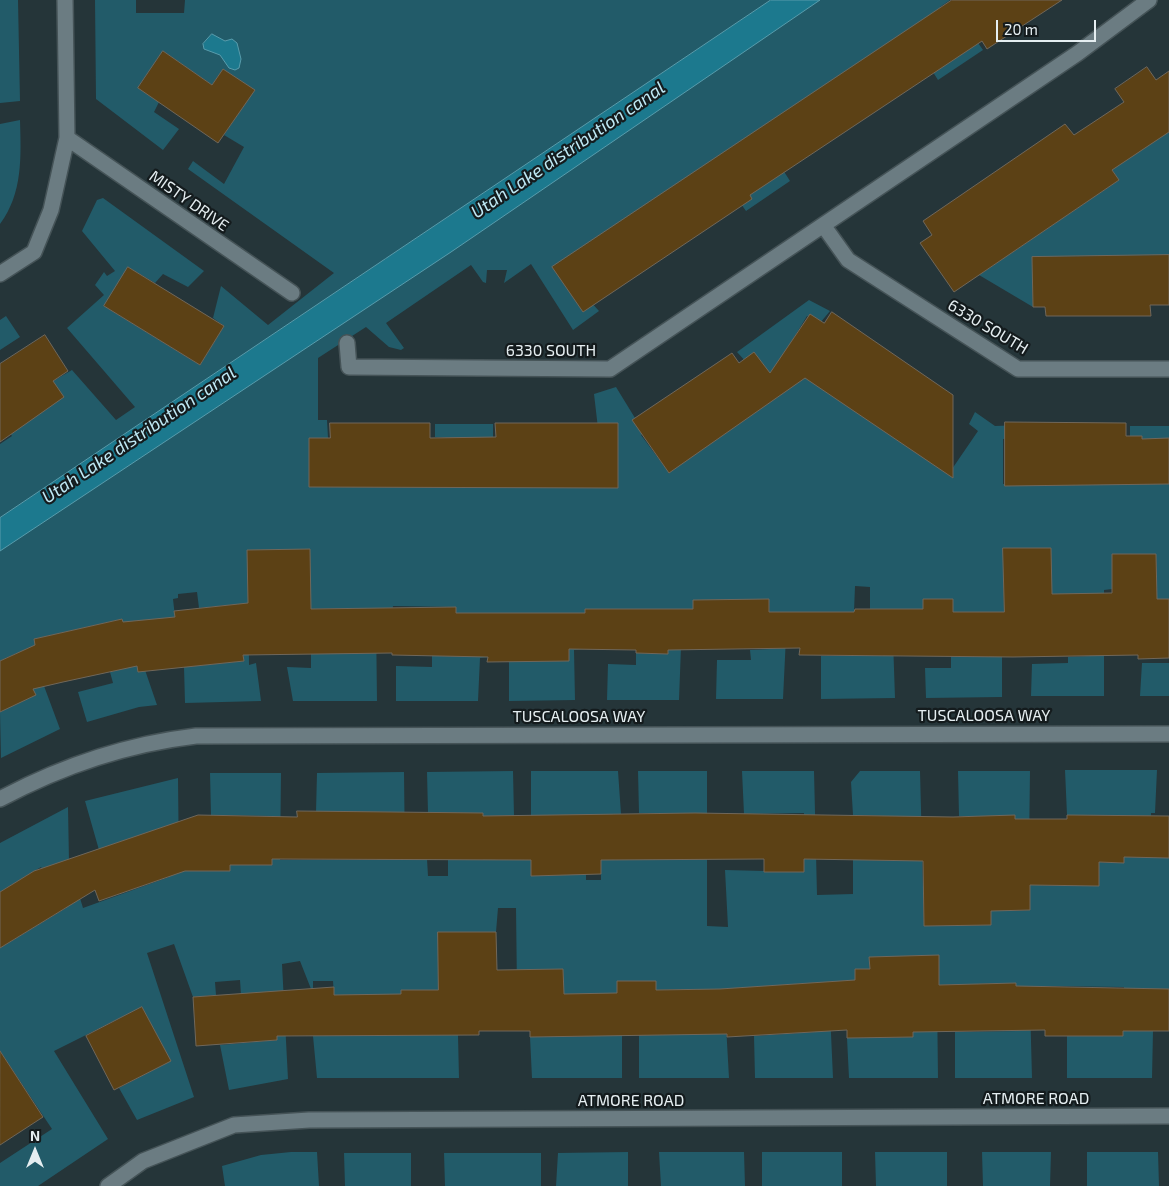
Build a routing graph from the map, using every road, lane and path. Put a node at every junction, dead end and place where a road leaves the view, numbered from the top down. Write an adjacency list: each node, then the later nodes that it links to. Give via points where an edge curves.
1 (65, 0): 3 (street)
2 (1149, 0): 4 (street, 6330 SOUTH)
3 (67, 138): 5 (street, via 51,210 34,252); 6 (street, MISTY DRIVE)
4 (823, 225): 7 (street, 6330 SOUTH, via 610,369 349,367); 8 (street, 6330 SOUTH, via 848,260 1018,369)
5 (0, 274)
6 (292, 293)
7 (347, 343)
8 (1169, 369)
9 (1169, 734): 10 (street, TUSCALOOSA WAY, via 196,736 91,759)
10 (0, 799)
11 (1169, 1116): 12 (street, ATMORE ROAD, via 309,1120 234,1125 143,1161)
12 (108, 1186)

